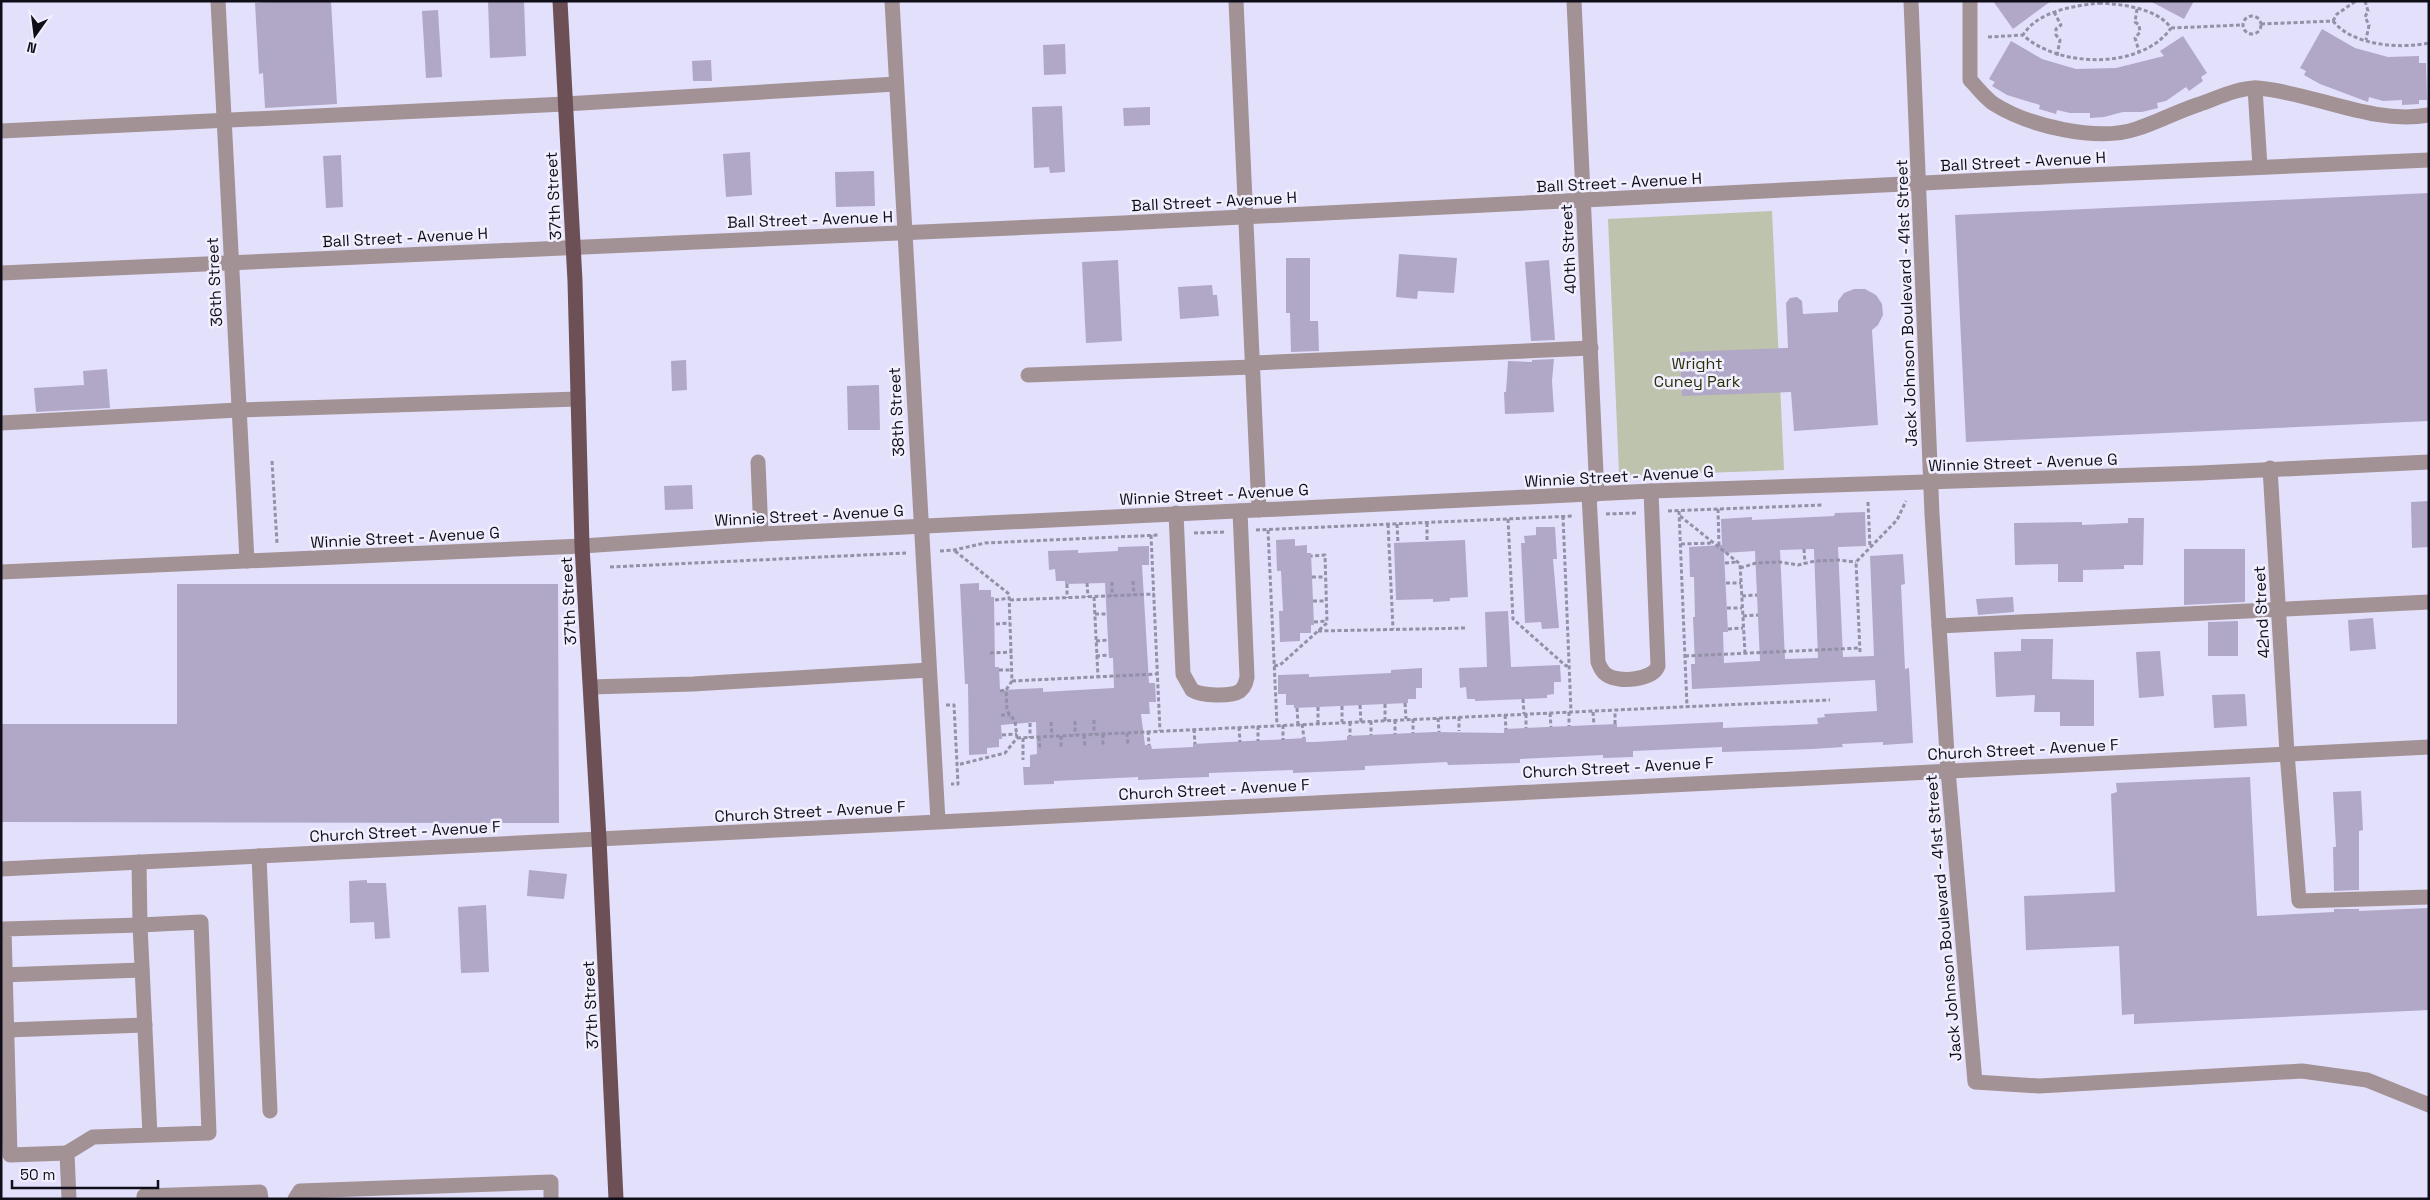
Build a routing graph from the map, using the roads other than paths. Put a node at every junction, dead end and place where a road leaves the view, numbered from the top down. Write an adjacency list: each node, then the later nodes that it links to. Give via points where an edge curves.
1 (218, 1): 12 (street, 36th Street)
2 (560, 1): 10 (main road, 37th Street)
3 (892, 1): 8 (street, 38th Street)
4 (1236, 1): 18 (street)
5 (1574, 1): 17 (street, 40th Street)
6 (1911, 1): 16 (street, Jack Johnson Boulevard - 41st Street)
7 (1970, 1): 9 (street, via 1970,80 1994,104 2036,122 2076,132 2106,135 2136,129 2172,113)
8 (896, 84): 10 (street); 19 (street, 38th Street)
9 (2256, 88): 11 (street, via 2303,95 2391,117); 15 (street)
10 (565, 104): 12 (street); 20 (main road, 37th Street)
11 (2429, 115)
12 (223, 120): 13 (street); 21 (street, 36th Street)
13 (1, 131)
14 (2429, 160): 15 (street, Ball Street - Avenue H)
15 (2260, 167): 16 (street, Ball Street - Avenue H)
16 (1918, 184): 17 (street, Ball Street - Avenue H); 32 (street, Jack Johnson Boulevard - 41st Street)
17 (1583, 201): 18 (street, Ball Street - Avenue H); 23 (street, 40th Street)
18 (1246, 217): 19 (street, Ball Street - Avenue H); 24 (street)
19 (904, 233): 20 (street, Ball Street - Avenue H); 38 (street, 38th Street)
20 (573, 246): 21 (street, Ball Street - Avenue H); 26 (main road, 37th Street)
21 (231, 262): 22 (street, Ball Street - Avenue H); 27 (street, 36th Street)
22 (1, 273)
23 (1591, 348): 24 (street); 34 (street, 40th Street)
24 (1253, 365): 25 (street); 35 (street)
25 (1028, 375)
26 (578, 398): 27 (street); 40 (main road, 37th Street)
27 (238, 410): 28 (street); 41 (street, 36th Street)
28 (1, 422)
29 (758, 462): 39 (street)
30 (2429, 462): 31 (street, Winnie Street - Avenue G)
31 (2270, 468): 32 (street, Winnie Street - Avenue G); 44 (street, 42nd Street)
32 (1930, 482): 33 (street, Winnie Street - Avenue G); 45 (street, Jack Johnson Boulevard - 41st Street)
33 (1651, 492): 34 (street, Winnie Street - Avenue G); 34 (street, 40th Street, via 1658,666 1648,677 1617,679 1604,672 1598,662 1590,515)
34 (1593, 494): 35 (street, Winnie Street - Avenue G)
35 (1259, 510): 36 (street, Winnie Street - Avenue G)
36 (1240, 511): 37 (street, Winnie Street - Avenue G); 37 (street, via 1248,677 1244,687 1236,693 1207,695 1192,690 1183,674)
37 (1176, 513): 38 (street, Winnie Street - Avenue G)
38 (920, 526): 39 (street, Winnie Street - Avenue G); 46 (street, 38th Street)
39 (761, 534): 40 (street, Winnie Street - Avenue G)
40 (582, 546): 41 (street, Winnie Street - Avenue G); 47 (main road, 37th Street)
41 (247, 561): 42 (street, Winnie Street - Avenue G)
42 (1, 572)
43 (2429, 602): 44 (street)
44 (2278, 607): 45 (street); 49 (street, 42nd Street)
45 (1939, 626): 50 (street, Jack Johnson Boulevard - 41st Street)
46 (929, 670): 47 (street, via 703,684); 51 (street, 38th Street)
47 (590, 687): 52 (main road, 37th Street)
48 (2429, 747): 49 (street, Church Street - Avenue F)
49 (2287, 753): 50 (street, Church Street - Avenue F); 56 (street, 42nd Street, via 2299,902)
50 (1948, 770): 51 (street, Church Street - Avenue F); 62 (street, Jack Johnson Boulevard - 41st Street, via 1975,1082 2039,1086 2302,1071 2367,1080)
51 (938, 821): 52 (street, Church Street - Avenue F)
52 (599, 840): 53 (street, Church Street - Avenue F); 72 (main road, 37th Street)
53 (259, 856): 54 (street, Church Street - Avenue F); 63 (street)
54 (139, 862): 55 (street, Church Street - Avenue F); 57 (street)
55 (1, 869)
56 (2429, 897)
57 (140, 925): 58 (street); 59 (street, via 4,929); 64 (street, via 201,922 209,1134)
58 (142, 970): 59 (street); 60 (street)
59 (3, 975): 61 (street)
60 (145, 1026): 61 (street); 64 (street)
61 (7, 1030): 65 (street, via 10,1155)
62 (2429, 1105)
63 (270, 1111)
64 (150, 1135): 65 (street, via 93,1137)
65 (67, 1153): 67 (street)
66 (497, 1191): 70 (street, via 300,1191); 71 (street, via 551,1182)
67 (69, 1199)
68 (144, 1199): 69 (street, via 144,1196 260,1192)
69 (261, 1199)
70 (295, 1199)
71 (552, 1199)
72 (616, 1199)

